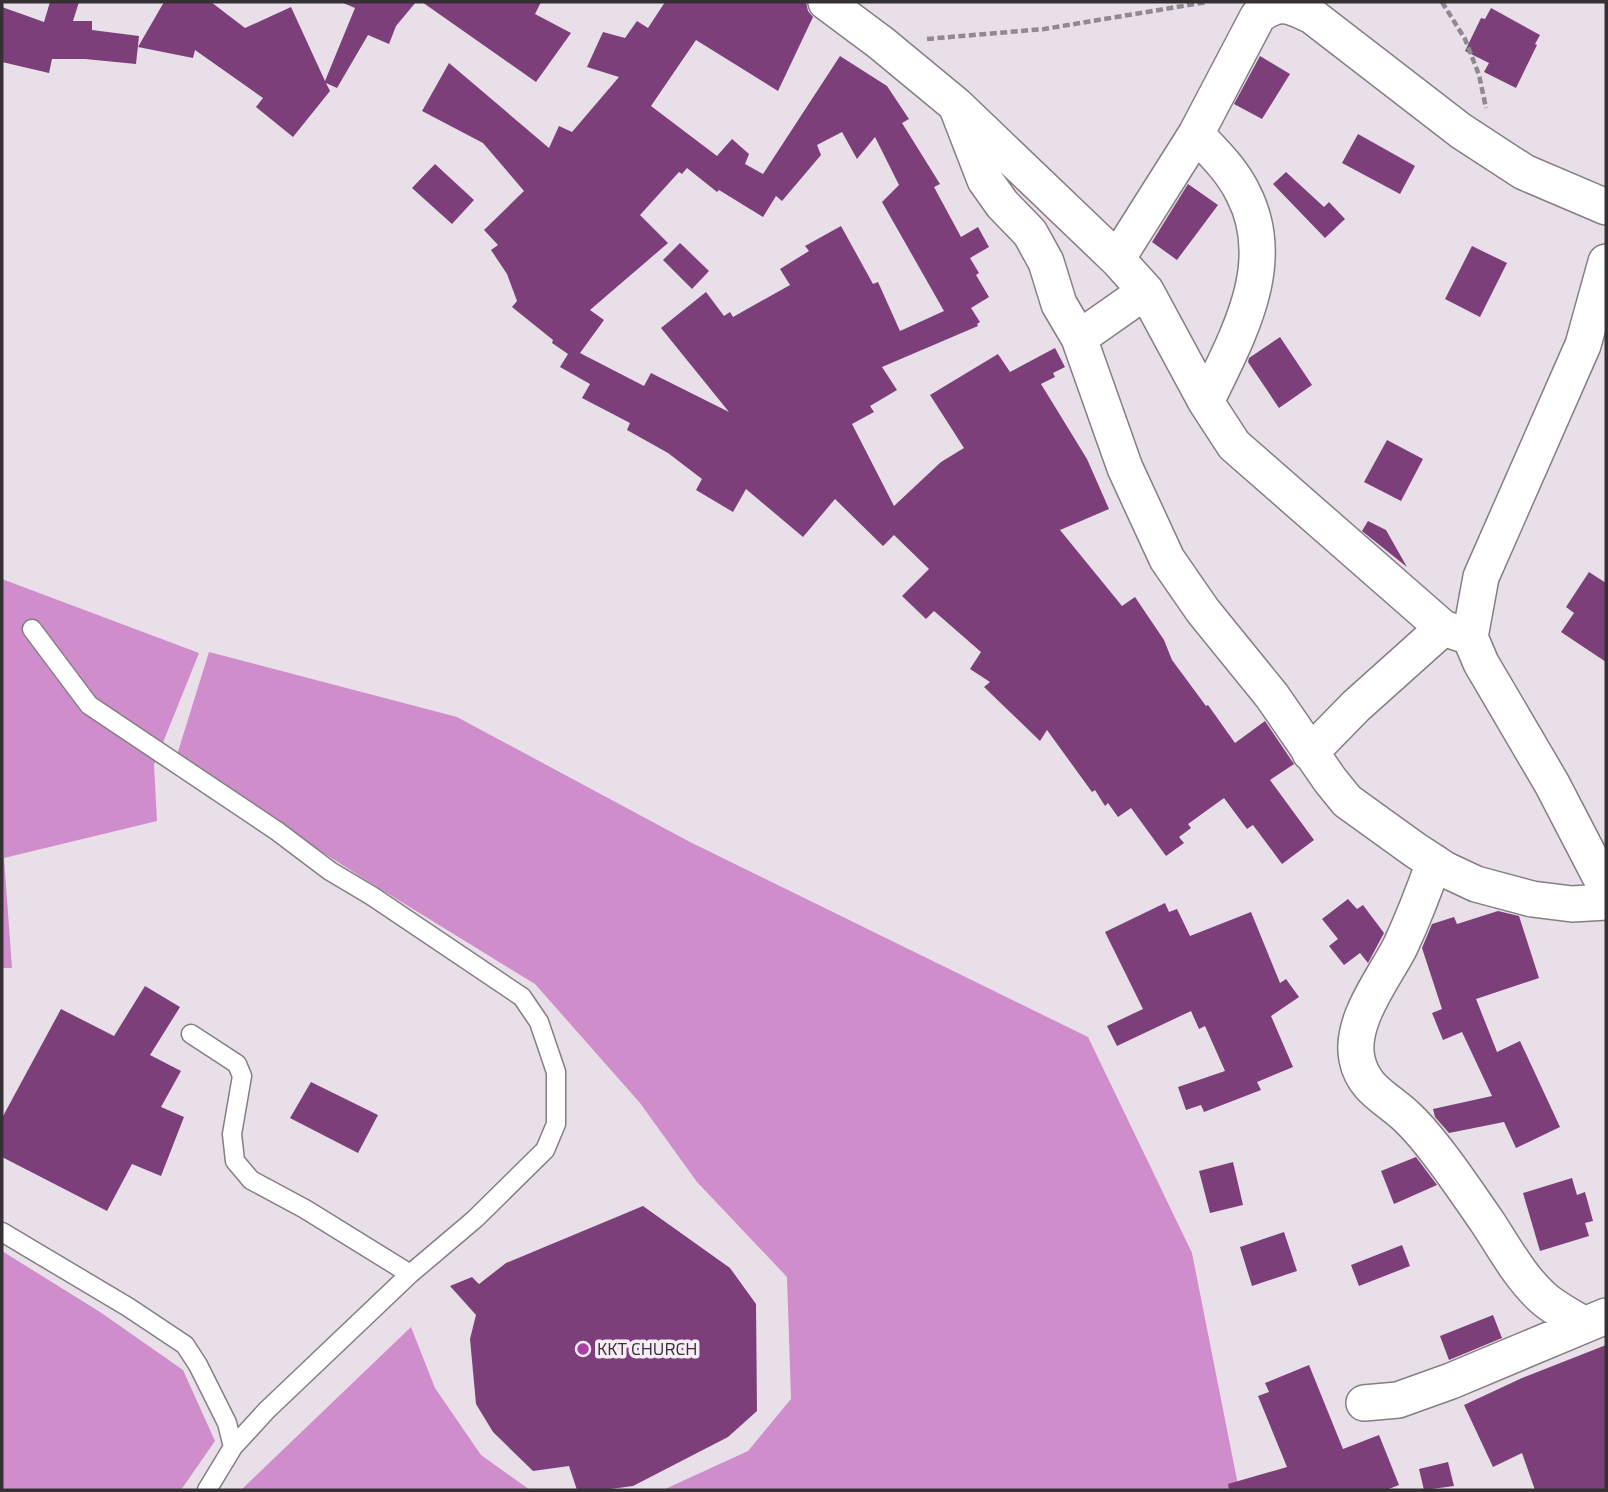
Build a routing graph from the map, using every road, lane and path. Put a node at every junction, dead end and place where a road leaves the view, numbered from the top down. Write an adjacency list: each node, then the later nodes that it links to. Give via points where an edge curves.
1 (826, 2): 4 (street)
2 (1207, 2): 4 (path, via 1044,29)
3 (1442, 2): 7 (path, via 1465,39 1479,75)
4 (881, 43): 5 (street)
5 (956, 105): 9 (street); 12 (street, via 985,180 1030,233 1046,262 1059,304)
6 (1196, 134): 7 (street, via 1258,16 1277,5 1312,16); 9 (street); 13 (street, via 1244,193 1259,254 1240,331)
7 (1496, 154): 8 (street, via 1524,172)
8 (1606, 207)
9 (1117, 259): 11 (street)
10 (1606, 262): 15 (street, via 1583,345)
11 (1146, 291): 12 (street); 13 (street)
12 (1079, 338): 16 (street, via 1125,468 1167,559)
13 (1206, 402): 15 (street, via 1234,444)
14 (32, 629): 22 (lane, via 89,705 522,997 539,1022 556,1072 552,1138 475,1219)
15 (1457, 632): 16 (street, via 1356,706); 18 (street, via 1481,663 1552,784)
16 (1310, 752): 17 (street, via 1347,802)
17 (1434, 862): 19 (street, via 1476,884 1532,899); 23 (street, via 1403,939 1372,993 1358,1030 1356,1059 1369,1086 1408,1117 1516,1267 1544,1298)
18 (1606, 888)
19 (1606, 902)
20 (191, 1034): 22 (lane, via 237,1064 242,1076 232,1134 235,1161 251,1180)
21 (2, 1232): 25 (lane, via 185,1345 227,1423)
22 (410, 1275): 25 (lane)
23 (1595, 1320): 24 (street, via 1440,1385 1398,1400)
24 (1364, 1403)
25 (233, 1447): 26 (lane)
26 (207, 1490)

